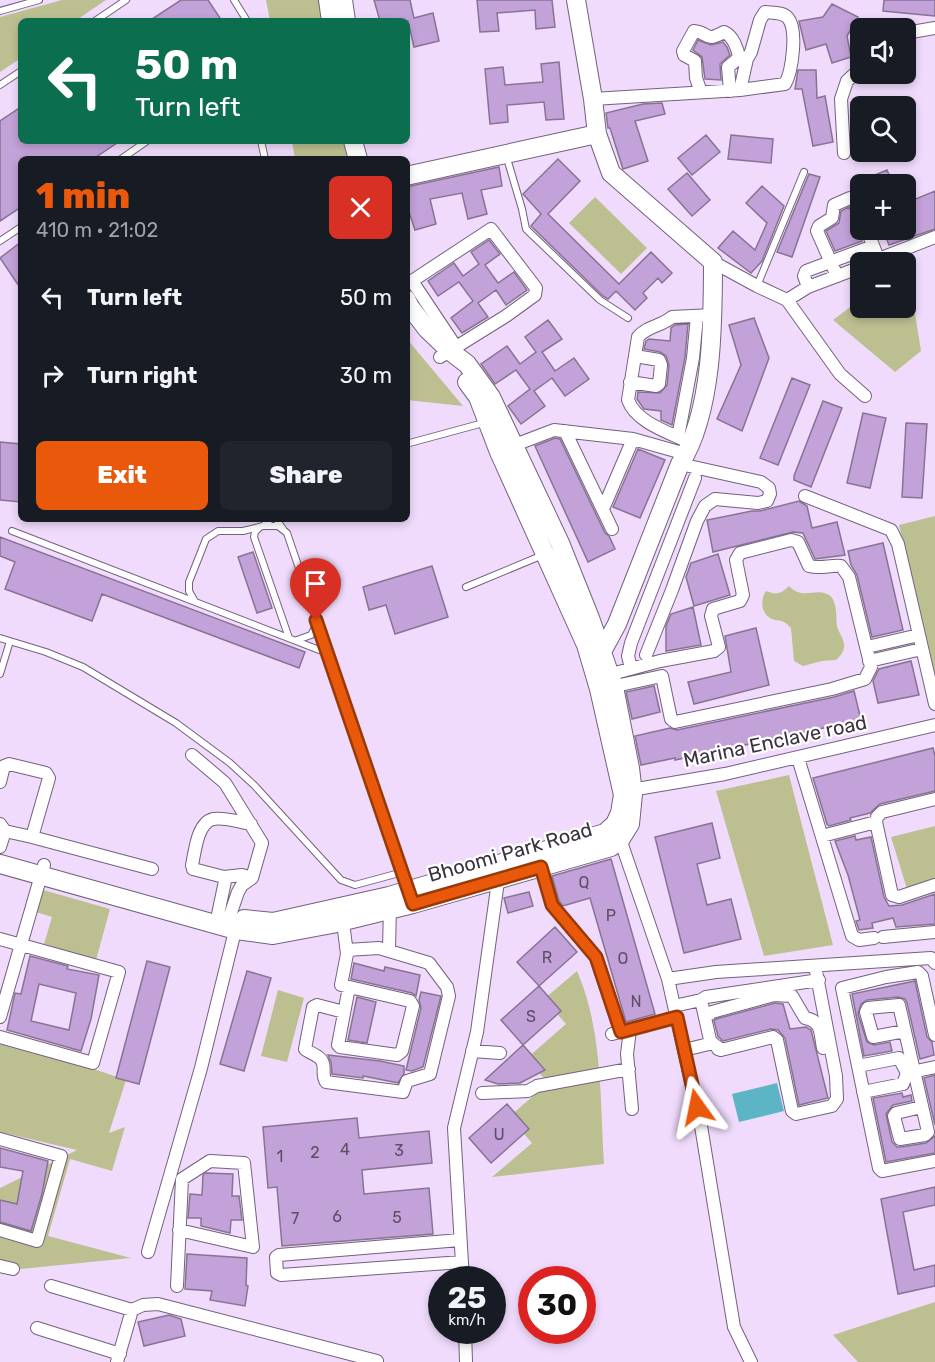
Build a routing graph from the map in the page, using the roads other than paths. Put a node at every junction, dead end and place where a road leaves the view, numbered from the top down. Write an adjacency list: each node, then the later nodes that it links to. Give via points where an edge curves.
1 (39, 0): 7 (lane)
2 (126, 0): 8 (lane)
3 (234, 0): 9 (lane)
4 (328, 0): 10 (main road)
5 (343, 0): 11 (main road)
6 (576, 0): 19 (main road)
7 (0, 11)
8 (99, 18)
9 (245, 18)
10 (331, 18)
11 (346, 18)
12 (935, 28): 13 (street)
13 (916, 31)
14 (18, 73): 16 (lane)
15 (850, 78): 22 (street, via 841,99)
16 (0, 85)
17 (735, 90): 17 (street, via 760,20 765,12 782,14 789,19 793,31 785,84); 18 (street); 18 (street, via 728,67 739,58 729,34 709,38 694,31 683,51 695,60)
18 (701, 92): 19 (street)
19 (593, 99): 20 (main road)
20 (597, 134): 23 (main road); 35 (main road, via 611,172)
21 (143, 144): 24 (lane)
22 (844, 153)
23 (506, 154): 26 (main road); 46 (lane, via 526,229 600,300)
24 (125, 156)
25 (804, 172): 41 (lane)
26 (410, 175)
27 (850, 198): 36 (street, via 834,205 832,218 817,231)
28 (18, 229): 31 (lane)
29 (935, 237): 34 (street)
30 (871, 240): 32 (street)
31 (0, 241)
32 (873, 246): 33 (street); 36 (street)
33 (874, 252)
34 (898, 252)
35 (713, 262): 41 (street); 45 (main road)
36 (830, 262): 38 (street); 38 (street); 42 (street, via 806,271)
37 (850, 271): 38 (street)
38 (837, 276): 42 (street)
39 (410, 281): 47 (street, via 491,229 536,288 535,295)
40 (410, 284): 47 (street)
41 (757, 286): 43 (street)
42 (808, 287): 43 (street)
43 (787, 300): 50 (street, via 840,374)
44 (410, 312): 47 (main road)
45 (705, 316): 48 (street, via 672,316 643,331); 57 (main road, via 703,408)
46 (628, 318)
47 (449, 352): 51 (main road, via 466,380)
48 (635, 356): 49 (street); 49 (street, via 659,360 659,384)
49 (630, 382): 57 (street, via 631,408)
50 (865, 396)
51 (485, 400): 52 (main road); 56 (main road)
52 (487, 422): 55 (lane); 56 (main road)
53 (565, 431): 54 (street); 56 (street, via 554,430); 59 (street)
54 (633, 439): 57 (street); 59 (street)
55 (410, 443)
56 (506, 449): 68 (main road, Bhoomi Park Road)
57 (682, 454): 83 (street, via 761,482 770,494 766,501 758,503 715,499 705,506); 86 (street, via 697,479 631,643); 88 (main road, via 616,624)
58 (805, 496): 76 (street, via 891,530 898,544)
59 (603, 509): 64 (street)
60 (267, 522): 62 (lane)
61 (278, 522): 63 (lane)
62 (261, 526): 63 (lane); 66 (lane); 67 (lane)
63 (283, 529): 74 (lane)
64 (612, 529)
65 (12, 531): 71 (lane)
66 (243, 531): 67 (lane); 69 (lane, via 218,531 206,539)
67 (254, 537): 73 (lane)
68 (553, 550): 70 (lane); 88 (main road, Bhoomi Park Road, via 586,645)
69 (189, 582): 71 (lane, via 184,590); 72 (lane, via 190,595)
70 (466, 587)
71 (171, 592): 72 (lane)
72 (197, 602): 75 (lane)
73 (282, 617): 75 (lane, via 279,627); 78 (lane)
74 (316, 620): 78 (lane, via 311,635 302,640); 82 (lane)
75 (267, 629): 78 (lane)
76 (919, 635): 80 (street); 81 (street)
77 (0, 638): 79 (lane)
78 (291, 639): 82 (lane)
79 (10, 641): 87 (lane); 108 (lane, via 83,667 176,723 254,785 341,880 355,885)
80 (867, 647): 84 (street); 85 (street, via 849,577 841,566 809,566 798,543 791,540 740,553 736,560 743,595 740,602 713,609 711,616 719,647)
81 (922, 649): 84 (street); 90 (street)
82 (327, 653): 108 (lane)
83 (646, 655)
84 (869, 661): 89 (street, via 871,667 865,679 675,722)
85 (660, 662): 86 (street); 89 (street)
86 (631, 668): 88 (street)
87 (0, 674)
88 (602, 675): 89 (street); 95 (main road, Bhoomi Park Road)
89 (662, 676)
90 (935, 704)
91 (935, 725): 93 (street, Marina Enclave road)
92 (192, 756): 98 (street, via 225,783)
93 (798, 758): 95 (street, Marina Enclave road); 101 (street)
94 (0, 782): 102 (street, via 4,766 9,764 46,773 49,778)
95 (626, 792): 100 (main road, Bhoomi Park Road, via 633,809 630,824)
96 (935, 799): 97 (street, via 882,812)
97 (876, 822): 101 (street); 112 (street, via 892,895 899,897)
98 (251, 824): 110 (street, via 214,819 206,822 199,835 193,869); 111 (street, via 262,843)
99 (3, 827): 102 (street); 103 (street)
100 (617, 832): 105 (main road, Bhoomi Park Road, via 611,847); 109 (main road, Bhoomi Park Road); 124 (street)
101 (822, 836): 117 (street, via 852,936 859,940)
102 (32, 837): 106 (street)
103 (0, 849): 107 (main road, Bhoomi Park Road)
104 (0, 864): 107 (main road, Bhoomi Park Road)
105 (541, 867): 109 (main road, Bhoomi Park Road); 133 (street, via 552,905 596,957)
106 (152, 869)
107 (42, 871): 116 (main road, Bhoomi Park Road); 119 (street)
108 (403, 872): 113 (lane)
109 (499, 872): 113 (main road, Bhoomi Park Road); 138 (street)
110 (224, 877): 111 (street); 116 (street)
111 (252, 878): 116 (street, via 238,892)
112 (935, 885)
113 (411, 898): 114 (main road, Bhoomi Park Road)
114 (390, 903): 115 (main road, Bhoomi Park Road); 121 (street)
115 (342, 914): 116 (main road, Bhoomi Park Road, via 332,924 273,935); 120 (street)
116 (227, 922): 151 (street, via 201,1068)
117 (935, 932)
118 (0, 939): 119 (street)
119 (21, 945): 131 (street); 135 (street, via 119,972 93,1063)
120 (347, 950): 121 (street); 126 (street, via 341,985)
121 (389, 950): 129 (street, via 429,963 447,987 449,996 430,1074 407,1081 403,1092 326,1082 322,1077 323,1062 305,1049 313,1007)
122 (935, 963): 123 (street, via 931,958)
123 (815, 966): 124 (street); 125 (street)
124 (668, 979): 128 (street)
125 (819, 980): 127 (street); 136 (street, via 837,1076 837,1099 832,1106 792,1112 777,1040 773,1037 722,1050)
126 (349, 987): 129 (street); 129 (street, via 410,1001 413,1006 402,1051 397,1055 340,1047)
127 (700, 1000): 128 (street); 136 (street)
128 (676, 1011): 133 (street); 137 (street)
129 (344, 1012)
130 (710, 1014): 144 (street, via 774,994 792,996 805,1018 818,1024)
131 (0, 1017)
132 (905, 1031): 143 (street)
133 (621, 1032): 142 (street)
134 (935, 1035): 140 (street, via 918,972 844,986)
135 (0, 1037)
136 (714, 1044): 137 (street)
137 (684, 1050): 169 (street, via 701,1126 734,1327)
138 (472, 1051): 139 (street); 155 (street, via 454,1128)
139 (500, 1053)
140 (858, 1066): 143 (street, via 899,1058); 145 (street)
141 (935, 1067): 143 (street)
142 (629, 1069): 146 (street, via 528,1091); 148 (street)
143 (910, 1072): 145 (street, via 903,1084); 147 (street)
144 (830, 1079)
145 (863, 1092): 150 (street, via 882,1171)
146 (482, 1093)
147 (922, 1107)
148 (632, 1109)
149 (0, 1139): 153 (street, via 61,1156 37,1241)
150 (935, 1161)
151 (164, 1197): 152 (street); 156 (street)
152 (180, 1202): 154 (street); 154 (street, via 182,1179 210,1161 244,1163 253,1247)
153 (0, 1230)
154 (179, 1230): 162 (street)
155 (457, 1240): 157 (street); 157 (street, via 276,1257 277,1273 281,1275)
156 (148, 1252)
157 (458, 1262): 159 (street)
158 (0, 1266): 160 (street)
159 (459, 1266)
160 (14, 1269)
161 (51, 1286): 163 (street)
162 (177, 1286)
163 (132, 1310): 166 (street); 167 (street, via 158,1304)
164 (37, 1328): 166 (street)
165 (465, 1344): 168 (street)
166 (119, 1358)
167 (377, 1361)
168 (466, 1362)
169 (751, 1362)

